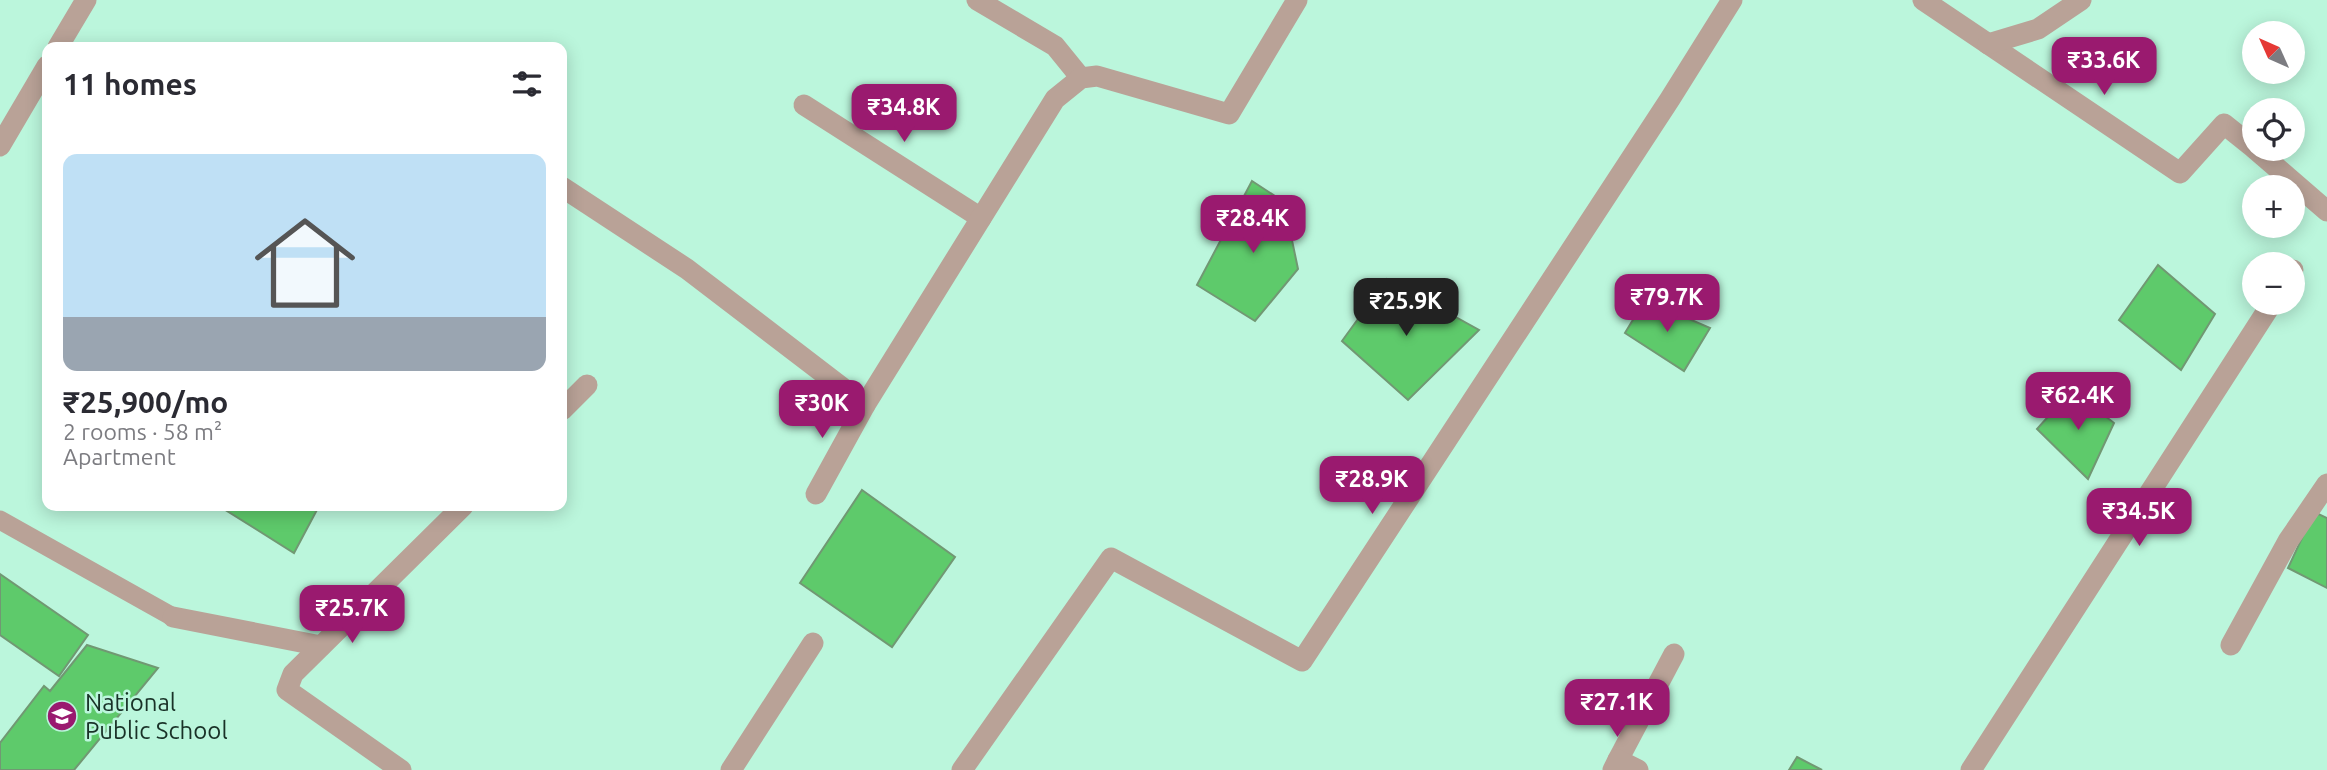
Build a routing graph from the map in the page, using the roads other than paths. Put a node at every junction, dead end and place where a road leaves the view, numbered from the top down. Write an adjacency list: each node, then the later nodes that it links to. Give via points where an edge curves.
1 (86, 0): 7 (street)
2 (977, 0): 10 (street, via 1055,46)
3 (1297, 0): 10 (street, via 1229,114 1097,76)
4 (1732, 0): 35 (street, via 1302,661 1111,558)
5 (1923, 0): 8 (street)
6 (2081, 0): 8 (street, via 2038,29)
7 (61, 42)
8 (1988, 44): 13 (street, via 2180,173 2224,124)
9 (42, 73): 12 (street)
10 (1081, 78): 18 (street, via 1055,99)
11 (804, 105): 18 (street)
12 (6, 123): 14 (street)
13 (2242, 138)
14 (0, 146)
15 (2270, 161): 17 (street)
16 (567, 190): 22 (street, via 687,269)
17 (2327, 211)
18 (981, 218): 22 (street)
19 (2264, 315): 37 (street)
20 (587, 385): 21 (street)
21 (567, 405)
22 (865, 405): 24 (street)
23 (2327, 484): 29 (street, via 2288,541)
24 (816, 494)
25 (458, 511): 30 (street)
26 (0, 520): 27 (lane)
27 (173, 617): 30 (street)
28 (813, 643): 34 (street)
29 (2231, 645)
30 (321, 646): 33 (street, via 293,674 287,690)
31 (1674, 654): 32 (street)
32 (1615, 765): 36 (street)
33 (401, 770)
34 (731, 770)
35 (962, 770)
36 (1637, 770)
37 (1971, 770)

